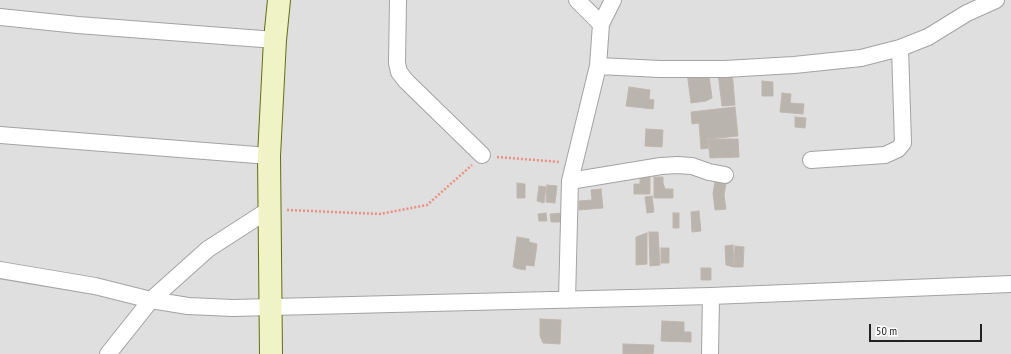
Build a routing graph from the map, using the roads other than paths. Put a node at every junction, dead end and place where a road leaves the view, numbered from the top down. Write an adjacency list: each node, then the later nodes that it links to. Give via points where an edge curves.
1 (279, 0): 8 (street)
2 (398, 0): 12 (street, via 399,72)
3 (578, 0): 7 (street)
4 (613, 0): 7 (street)
5 (996, 0): 9 (street, via 967,13 928,37)
6 (0, 17): 8 (street)
7 (601, 24): 10 (street)
8 (275, 40): 13 (street)
9 (900, 48): 10 (street, via 861,58 794,65 725,69); 14 (street, via 903,143 898,149 885,155)
10 (598, 66): 16 (street)
11 (0, 134): 13 (street)
12 (482, 155)
13 (269, 156): 17 (street)
14 (811, 160)
15 (725, 174): 16 (street, via 678,165)
16 (570, 181): 22 (street)
17 (270, 209): 21 (street, via 208,249); 23 (street)
18 (0, 270): 21 (street, via 95,286)
19 (1011, 284): 20 (street)
20 (711, 296): 22 (street); 26 (street)
21 (151, 300): 23 (street, via 188,306); 24 (street)
22 (567, 300): 23 (street)
23 (271, 307): 25 (street)
24 (108, 354)
25 (271, 354)
26 (710, 354)

